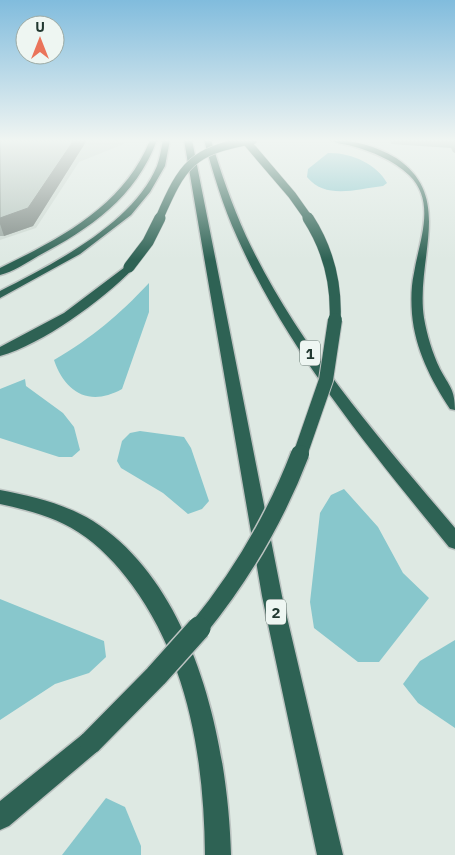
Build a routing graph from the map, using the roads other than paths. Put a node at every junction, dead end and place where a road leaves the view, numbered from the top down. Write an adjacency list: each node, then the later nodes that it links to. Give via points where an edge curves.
1 (132, 180): 8 (highway, via 106,207 56,241)
2 (154, 180): 9 (highway, via 131,209 86,245)
3 (178, 180): 10 (highway, bridge, via 145,248 109,289 56,325)
4 (195, 180): 16 (highway, 2, via 272,596)
5 (221, 180): 13 (highway, 1, via 234,218 280,308 360,421)
6 (279, 180): 14 (highway, bridge, via 314,226 327,255 336,318 326,382 306,440 270,523 210,614 157,676 91,742)
7 (418, 180): 11 (highway, via 428,197 429,223 417,282 421,339 435,372)
8 (0, 272)
9 (0, 295)
10 (0, 352)
11 (455, 405)
12 (0, 497): 15 (highway, via 58,513 94,532 122,556 150,591 190,677 204,725 213,777)
13 (455, 542)
14 (0, 818)
15 (218, 855)
16 (330, 855)

